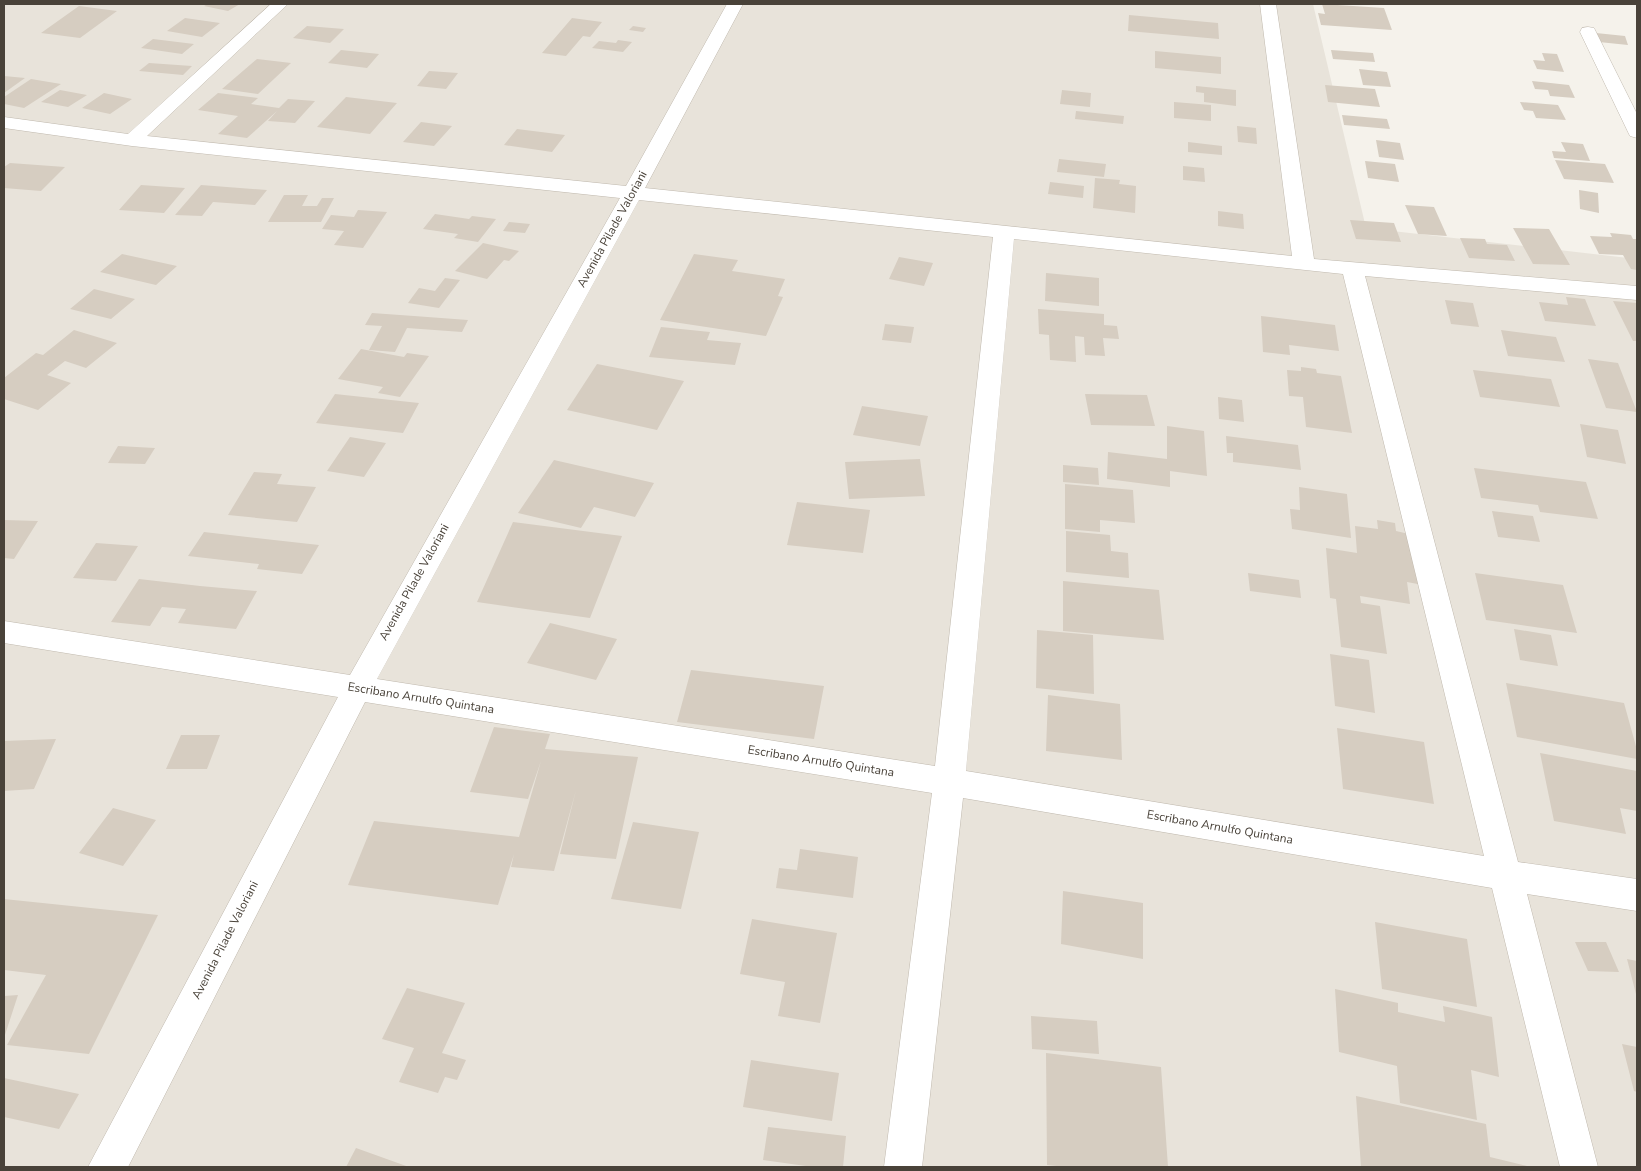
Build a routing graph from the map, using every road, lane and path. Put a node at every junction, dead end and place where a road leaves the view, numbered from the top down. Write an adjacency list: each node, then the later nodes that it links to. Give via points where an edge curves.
1 (280, 4): 7 (street)
2 (735, 4): 8 (street, Avenida Pilade Valoriani)
3 (1268, 4): 10 (street)
4 (1588, 32): 6 (street)
5 (4, 123): 7 (street)
6 (1637, 132)
7 (132, 140): 8 (street)
8 (632, 194): 9 (street); 14 (street, Avenida Pilade Valoriani)
9 (1004, 234): 10 (street); 15 (street)
10 (1304, 264): 11 (street)
11 (1352, 270): 12 (street); 16 (street)
12 (1637, 293)
13 (4, 632): 14 (street, Escribano Arnulfo Quintana)
14 (356, 687): 15 (street, Escribano Arnulfo Quintana); 18 (street, Avenida Pilade Valoriani)
15 (950, 782): 16 (street, Escribano Arnulfo Quintana); 19 (street)
16 (1504, 875): 17 (street, Escribano Arnulfo Quintana); 20 (street)
17 (1637, 895)
18 (107, 1167)
19 (903, 1167)
20 (1579, 1167)

